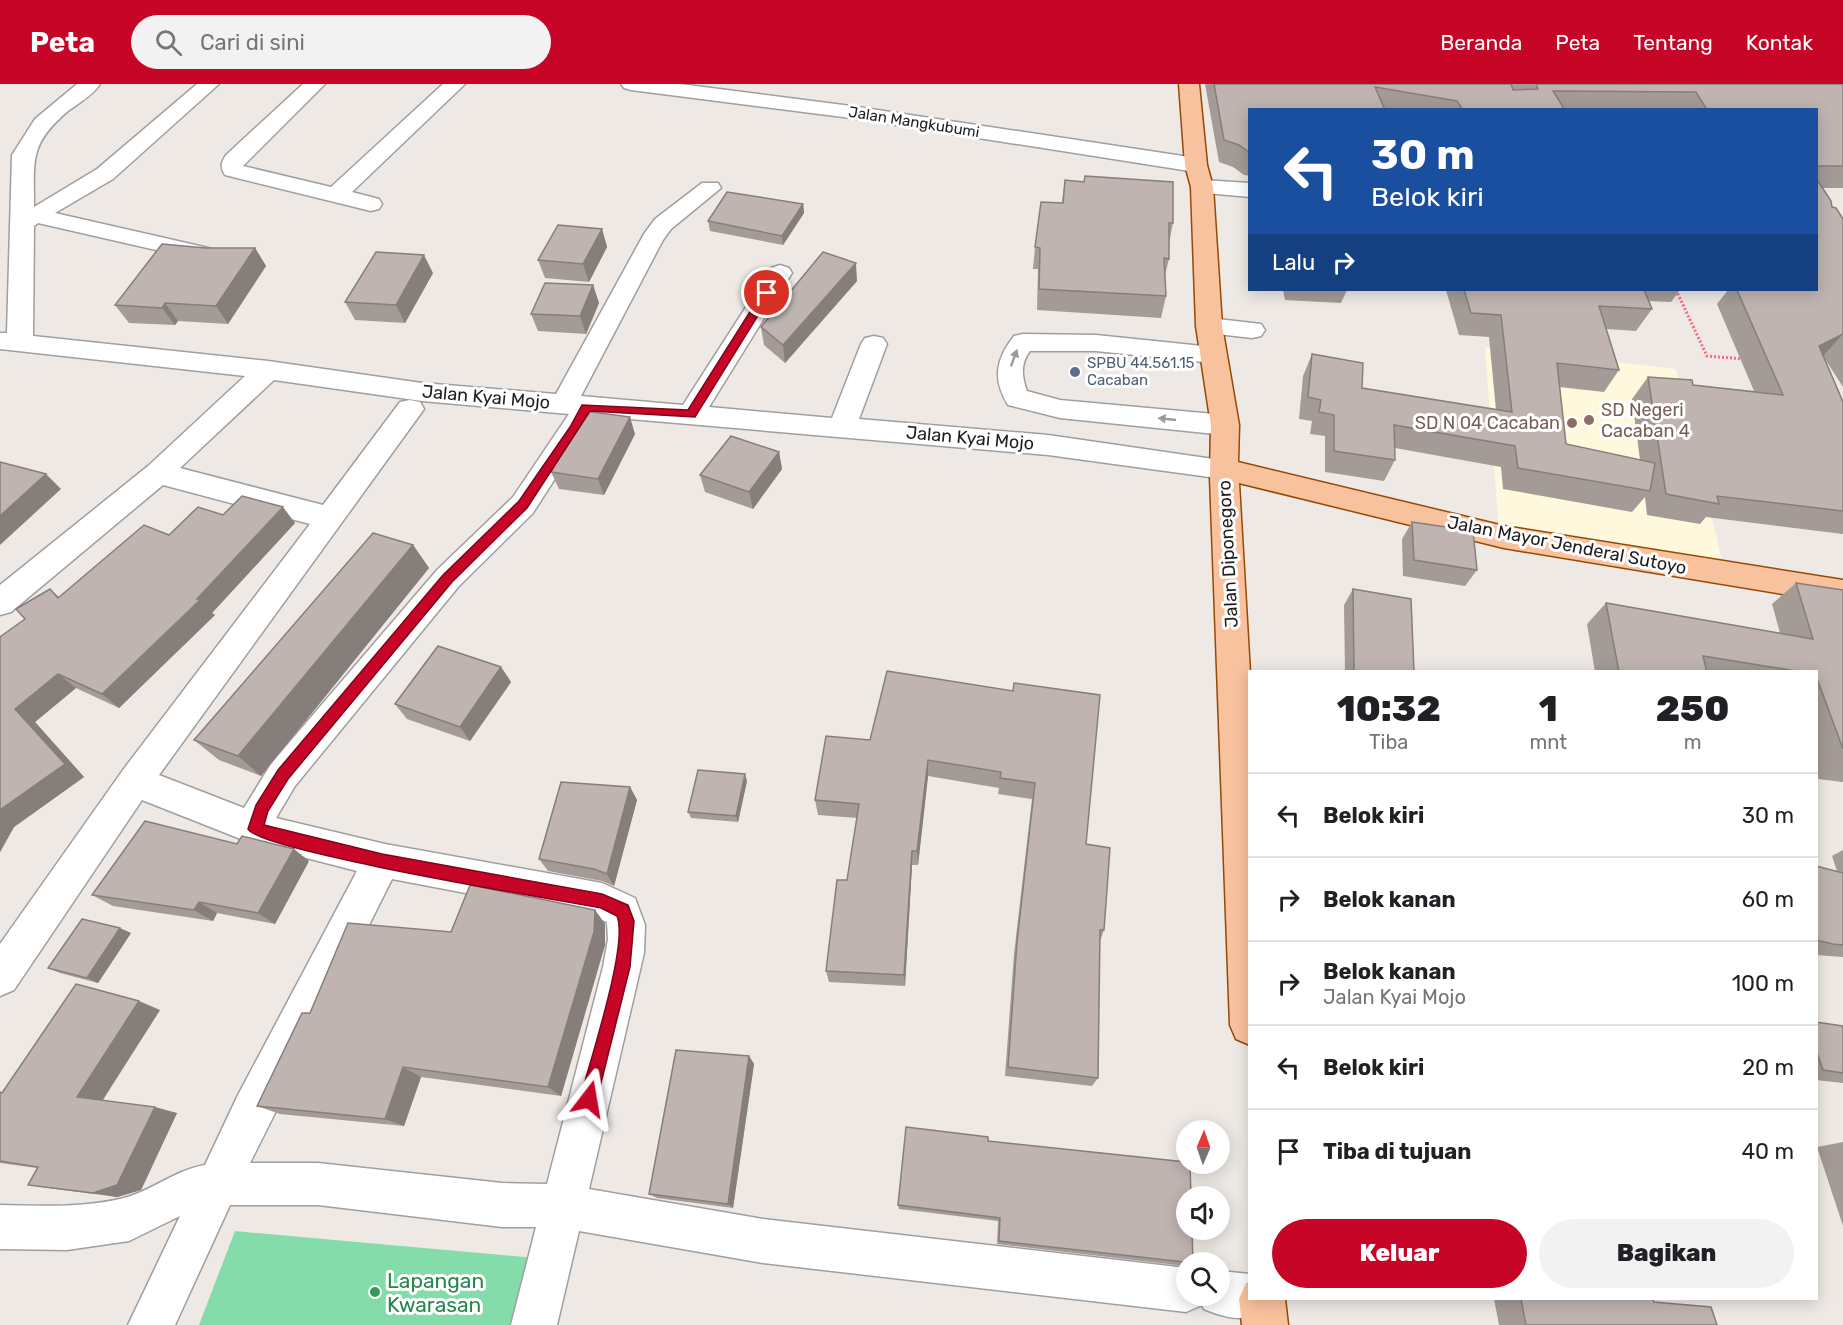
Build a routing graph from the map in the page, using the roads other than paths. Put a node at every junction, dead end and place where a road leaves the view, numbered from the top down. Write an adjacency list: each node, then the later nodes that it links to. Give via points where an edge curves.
1 (90, 84): 14 (street, via 29,138 23,155)
2 (173, 84): 3 (street)
3 (188, 84)
4 (209, 84): 14 (street, via 105,174)
5 (315, 84): 12 (street, via 231,165 239,173)
6 (455, 84): 12 (street)
7 (631, 84): 9 (street, Jalan Mangkubumi, via 851,112)
8 (1189, 84): 9 (main road, Jalan Diponegoro)
9 (1199, 176): 11 (street, Jalan Mangkubumi); 17 (main road, Jalan Diponegoro)
10 (710, 188): 23 (street, via 663,224 652,239)
11 (1248, 189)
12 (337, 194): 13 (street)
13 (370, 204)
14 (30, 219): 15 (street); 19 (street)
15 (218, 256)
16 (780, 273): 25 (street)
17 (1209, 326): 18 (street); 21 (main road, Jalan Diponegoro)
18 (1252, 330)
19 (10, 343): 22 (street, Jalan Kyai Mojo)
20 (873, 344): 27 (street)
21 (1213, 354): 26 (main road, Jalan Diponegoro); 26 (street, one-way to 21, via 1060,409 1017,398 1008,379 1013,354 1023,342 1130,345)
22 (268, 370): 23 (street, Jalan Kyai Mojo, via 422,392); 29 (street)
23 (575, 406): 25 (street, Jalan Kyai Mojo); 34 (street, via 575,428 523,505 448,578 283,774 261,809)
24 (410, 409): 30 (street)
25 (692, 414): 27 (street, Jalan Kyai Mojo)
26 (1225, 425): 28 (main road, Jalan Diponegoro)
27 (842, 429): 28 (street, Jalan Kyai Mojo, via 1048,445)
28 (1224, 470): 31 (main road, Jalan Mayor Jenderal Sutoyo, via 1504,537); 37 (main road, Jalan Diponegoro)
29 (158, 473): 30 (street); 32 (street)
30 (330, 518): 33 (street)
31 (1843, 592)
32 (0, 603)
33 (135, 781): 34 (street); 36 (street)
34 (256, 829): 35 (street)
35 (382, 861): 38 (street); 39 (street, via 602,901 622,911 627,921 627,939 622,967)
36 (0, 977)
37 (1248, 982)
38 (217, 1184): 39 (street, via 318,1184 502,1205); 40 (street, via 189,1190 129,1220 67,1228); 45 (street)
39 (562, 1206): 41 (street, via 763,1241); 46 (street)
40 (0, 1227)
41 (1176, 1289)
42 (1230, 1294): 43 (street)
43 (1248, 1297)
44 (1262, 1300): 47 (main road)
45 (151, 1325)
46 (534, 1325)
47 (1265, 1325)

